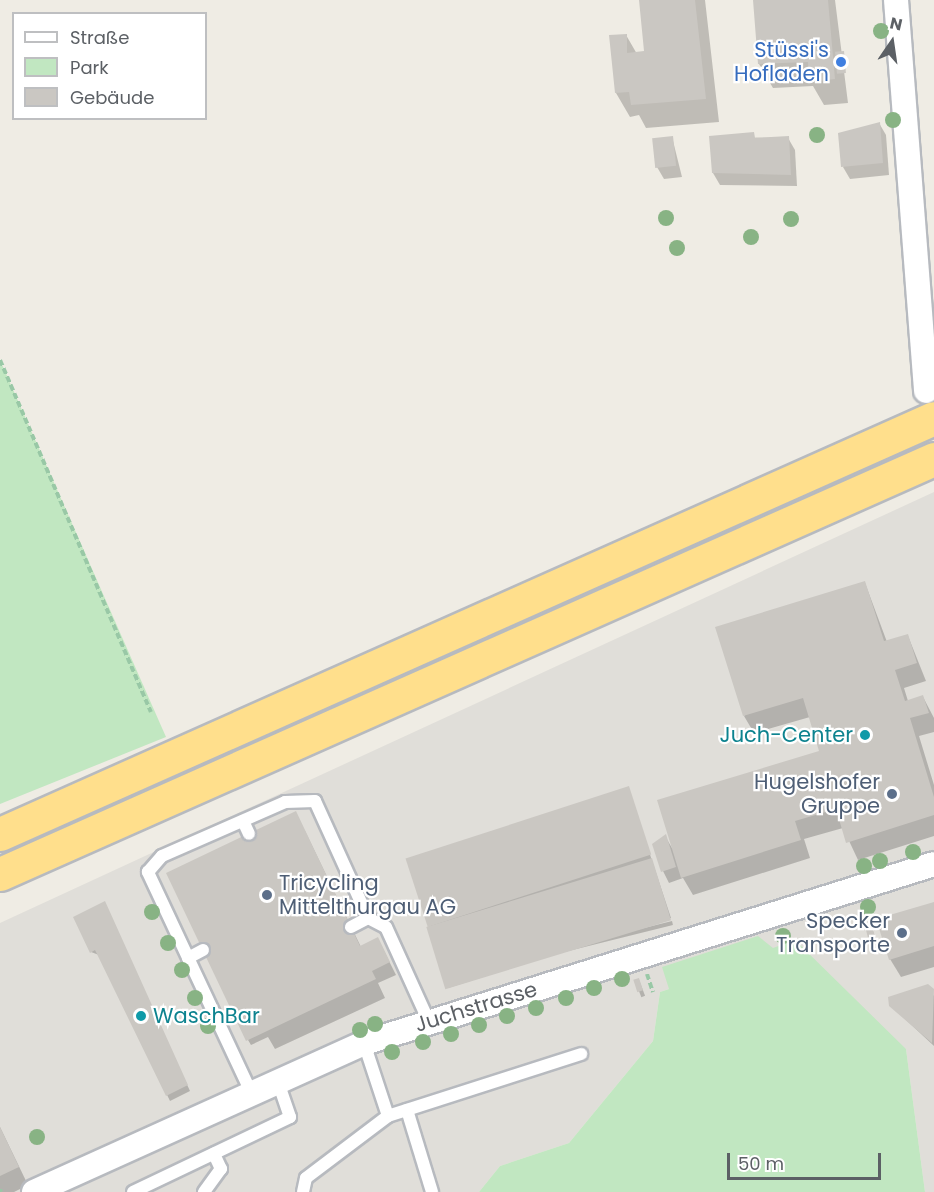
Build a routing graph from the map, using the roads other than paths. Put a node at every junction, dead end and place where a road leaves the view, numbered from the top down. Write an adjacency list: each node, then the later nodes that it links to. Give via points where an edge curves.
1 (896, 0): 2 (street)
2 (930, 404): 5 (highway)
3 (934, 459): 8 (highway)
4 (243, 821): 6 (lane); 9 (lane, via 298,798 315,801); 12 (lane, via 150,865 150,879)
5 (0, 834)
6 (249, 834)
7 (934, 864): 13 (street, Juchstrasse)
8 (0, 874)
9 (368, 918): 10 (lane); 13 (lane, via 386,927)
10 (351, 927)
11 (203, 950): 12 (lane)
12 (188, 958): 17 (lane)
13 (429, 1022): 14 (street, Juchstrasse)
14 (364, 1043): 16 (street, Juchstrasse); 19 (lane)
15 (580, 1054): 18 (lane)
16 (277, 1079): 17 (street, Juchstrasse); 20 (lane, via 290,1117)
17 (250, 1090): 21 (street, Juchstrasse)
18 (407, 1110): 19 (lane); 25 (lane)
19 (388, 1116): 24 (lane, via 306,1178)
20 (214, 1154): 22 (lane); 23 (lane, via 221,1169)
21 (34, 1192)
22 (133, 1192)
23 (204, 1192)
24 (303, 1192)
25 (432, 1192)

